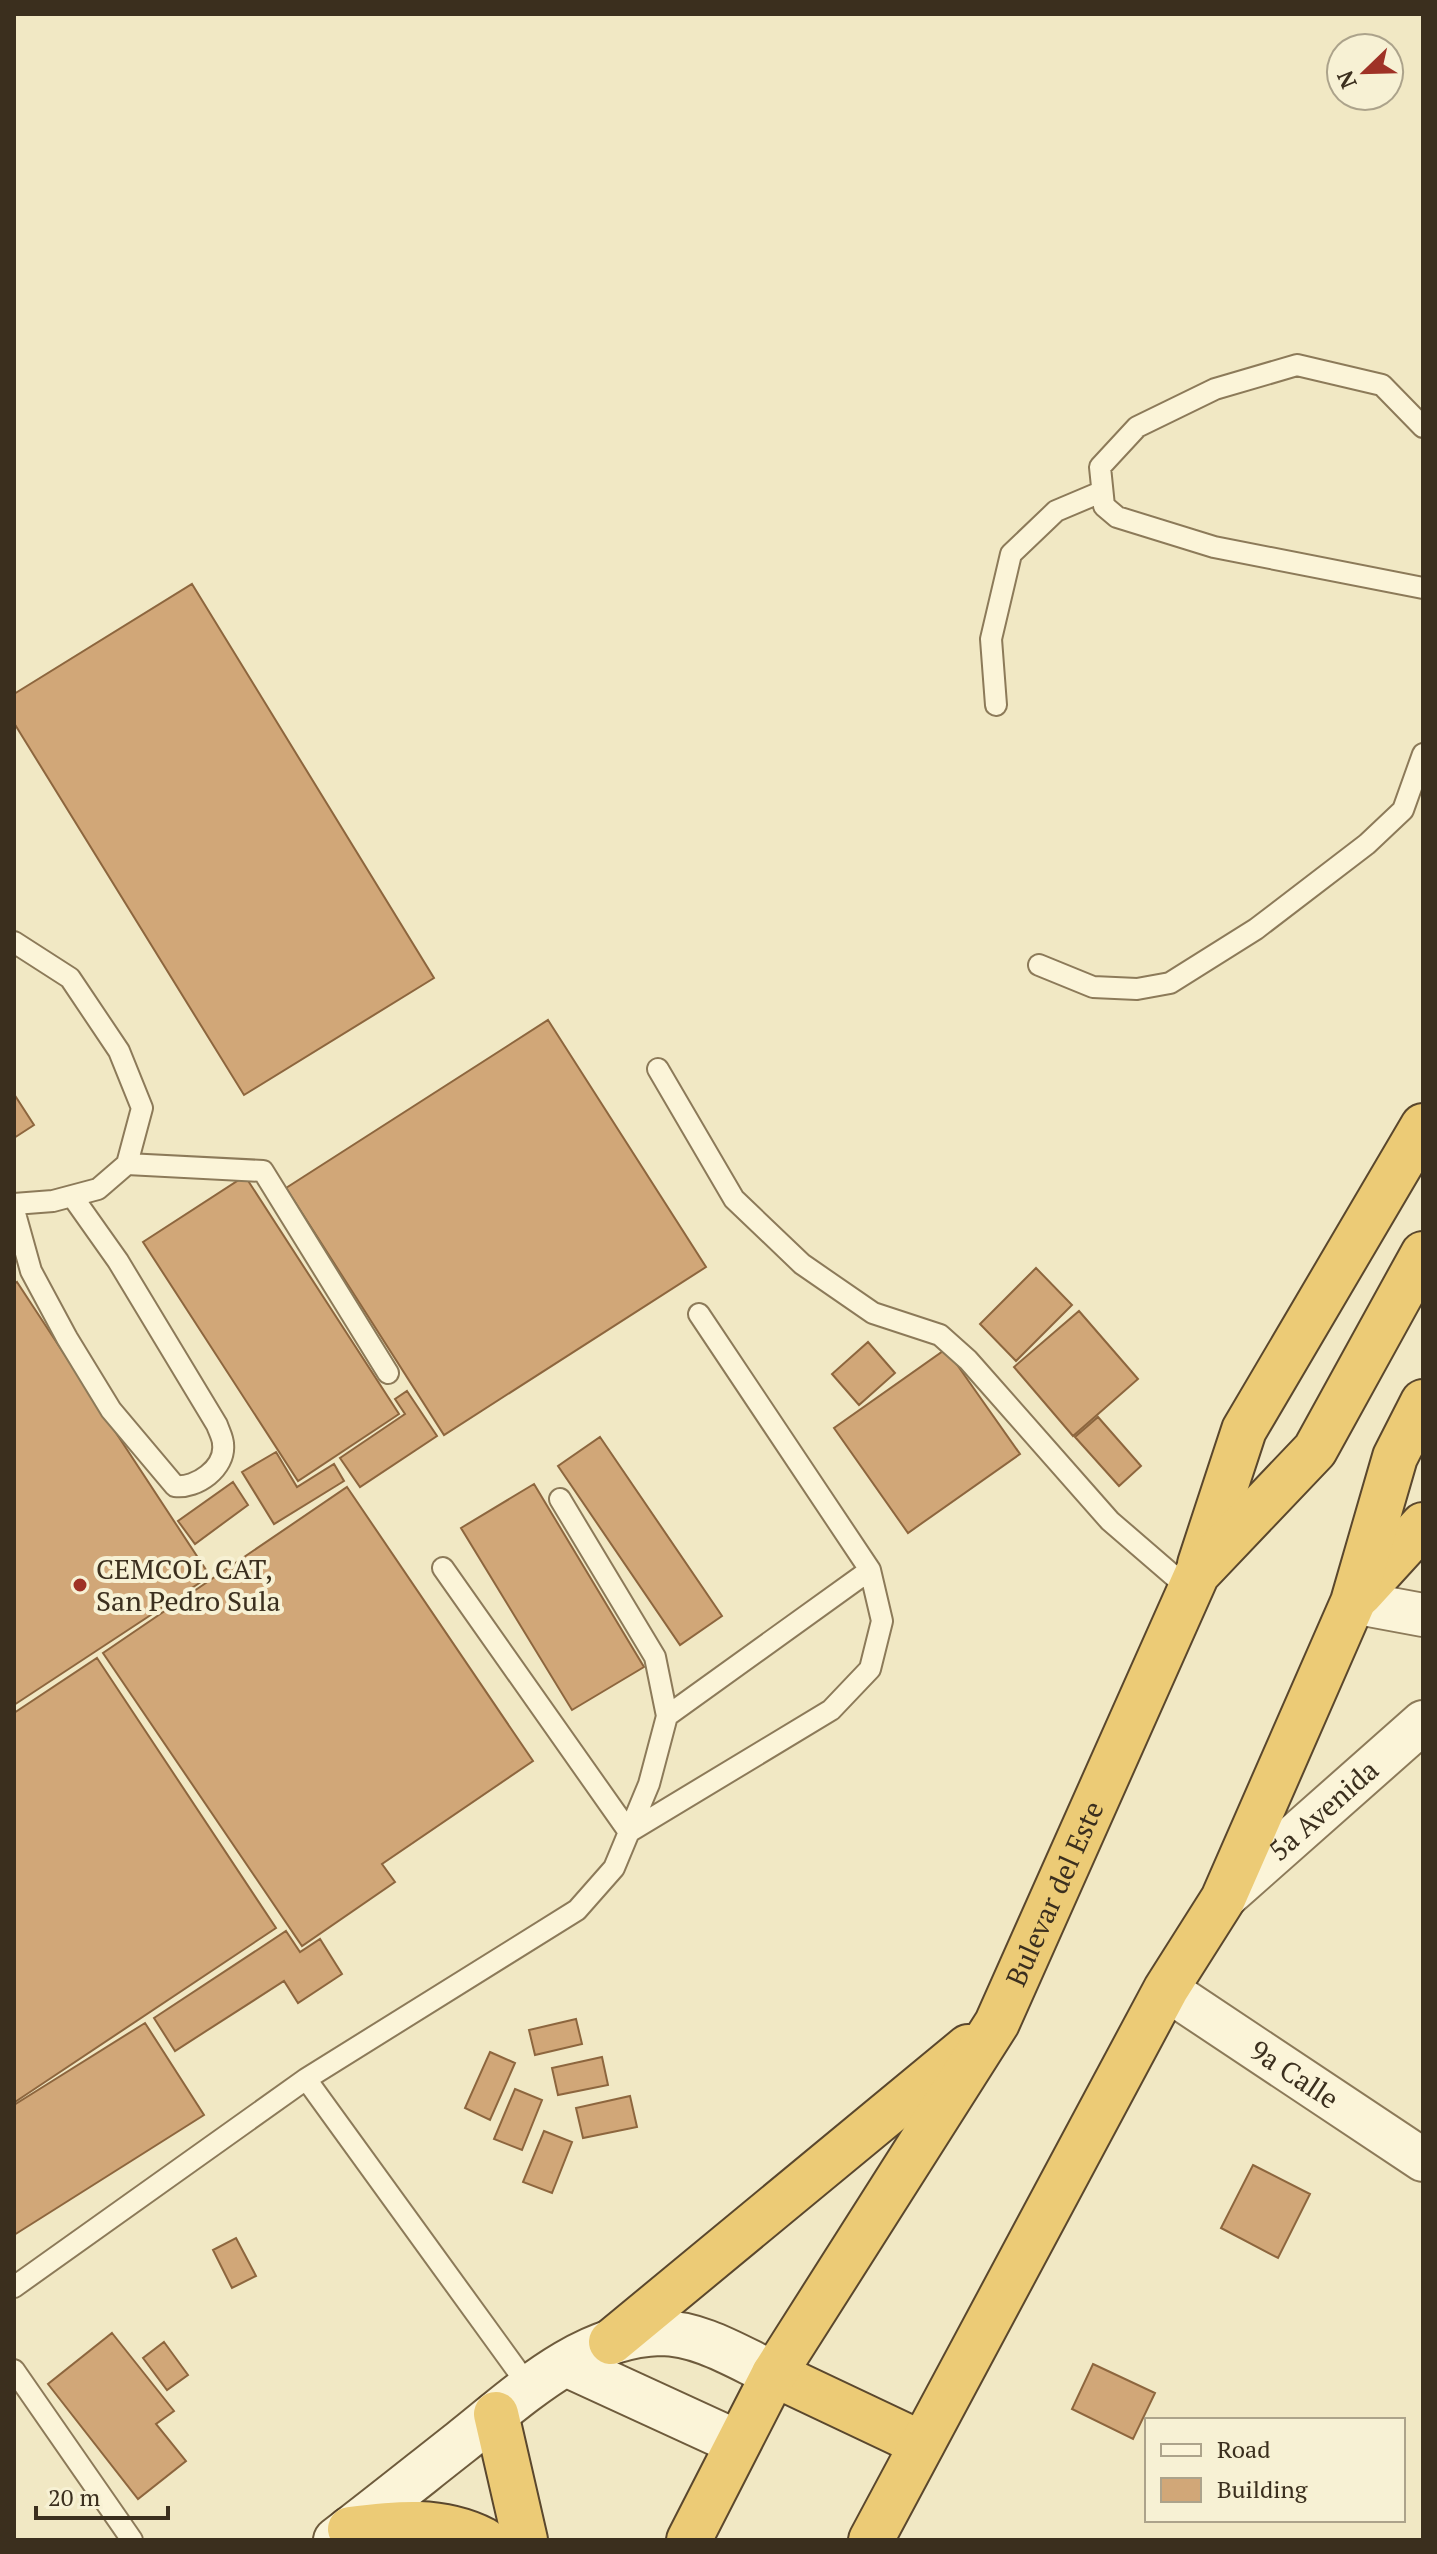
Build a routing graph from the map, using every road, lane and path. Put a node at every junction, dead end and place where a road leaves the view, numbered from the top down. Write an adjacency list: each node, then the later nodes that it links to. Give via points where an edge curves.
1 (1423, 427): 2 (lane, via 1382,385 1297,365 1215,389 1137,427 1100,467)
2 (1101, 492): 3 (lane, via 1104,506 1117,517 1214,547); 4 (lane, via 1056,511 1011,554 991,639)
3 (1423, 588)
4 (996, 705)
5 (1423, 754): 7 (lane, via 1403,810 1367,844 1256,929 1170,983 1137,989 1093,987)
6 (14, 942): 10 (lane, via 70,978 119,1051 142,1108)
7 (1039, 965)
8 (658, 1069): 21 (lane, via 734,1199 802,1264 873,1313 940,1335 1110,1521)
9 (1423, 1126): 21 (highway, via 1244,1430)
10 (127, 1164): 11 (lane, via 98,1189); 15 (lane, via 263,1171)
11 (72, 1196): 12 (lane); 12 (lane, via 118,1261 217,1425 224,1445 221,1460 187,1488 175,1486 111,1410 31,1271)
12 (14, 1207)
13 (1423, 1254): 21 (highway, Bulevar del Este, via 1315,1450)
14 (699, 1314): 20 (lane)
15 (388, 1373)
16 (1423, 1402): 22 (highway, via 1395,1457)
17 (560, 1499): 24 (lane, via 655,1657)
18 (1423, 1525): 22 (highway)
19 (443, 1568): 26 (lane)
20 (870, 1570): 24 (lane); 26 (lane, via 882,1621 870,1669 831,1710)
21 (1194, 1582): 29 (highway, Bulevar del Este)
22 (1353, 1602): 23 (street); 27 (highway)
23 (1423, 1615)
24 (667, 1716): 26 (lane, via 649,1784)
25 (1423, 1722): 27 (street, 5a Avenida)
26 (629, 1832): 30 (lane, via 614,1868 577,1910)
27 (1223, 1899): 28 (highway)
28 (1166, 1989): 31 (street, 9a Calle); 40 (highway)
29 (997, 2023): 33 (highway); 36 (highway, Bulevar del Este)
30 (306, 2079): 32 (lane); 37 (lane)
31 (1423, 2160)
32 (14, 2287)
33 (611, 2342): 34 (main road); 36 (main road, via 661,2333 702,2340)
34 (566, 2364): 37 (main road); 39 (main road)
35 (14, 2370): 42 (lane)
36 (774, 2374): 39 (highway, Bulevar del Este); 40 (highway)
37 (530, 2388): 38 (main road)
38 (496, 2414): 41 (main road); 44 (highway)
39 (738, 2443): 45 (highway, Bulevar del Este)
40 (922, 2444): 46 (highway)
41 (343, 2534): 43 (highway, via 425,2523)
42 (132, 2540)
43 (484, 2540)
44 (525, 2540)
45 (689, 2540)
46 (871, 2540)

